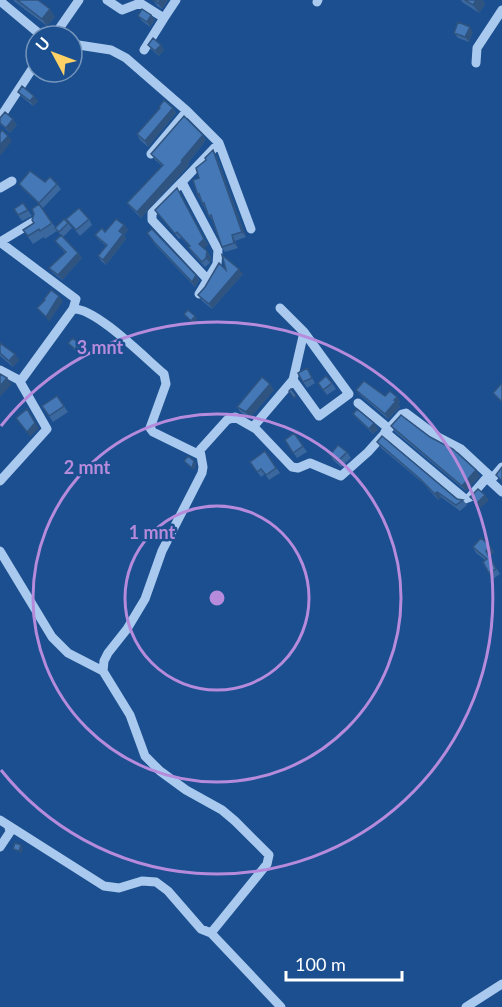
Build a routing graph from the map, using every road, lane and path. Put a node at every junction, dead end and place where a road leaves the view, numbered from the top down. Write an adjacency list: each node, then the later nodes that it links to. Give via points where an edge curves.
1 (79, 0): 8 (street)
2 (107, 0): 6 (street, via 122,10 140,3)
3 (176, 0): 6 (street)
4 (0, 2): 7 (street)
5 (502, 10): 11 (street, via 477,48)
6 (164, 18): 10 (street)
7 (27, 24)
8 (62, 24)
9 (84, 47): 13 (street, via 118,53)
10 (144, 50)
11 (477, 63)
12 (24, 81): 14 (street)
13 (187, 111): 15 (street); 16 (street)
14 (0, 118)
15 (219, 143): 18 (street); 21 (street)
16 (151, 154)
17 (12, 181): 19 (street)
18 (182, 182): 23 (street, via 218,250 217,264); 23 (street, via 152,213 152,220)
19 (0, 189)
20 (33, 222): 22 (street)
21 (251, 230)
22 (0, 242): 26 (street, via 74,296)
23 (208, 280): 24 (street)
24 (199, 294)
25 (280, 308): 27 (street)
26 (73, 309): 29 (street); 34 (street, via 100,319 164,374 166,384 150,428)
27 (304, 332): 30 (street); 30 (street, via 349,394 319,416)
28 (0, 370): 29 (street)
29 (19, 380): 37 (street, via 47,429)
30 (293, 380): 32 (street)
31 (358, 403): 33 (street)
32 (253, 427): 33 (street, via 292,467 310,463 339,476); 34 (street, via 238,418 229,418 200,450)
33 (387, 430): 36 (street, via 402,414 409,414 461,449); 36 (street, via 465,499)
34 (200, 455): 40 (street, via 202,473 162,551 145,599)
35 (502, 467): 36 (street)
36 (490, 478): 38 (street)
37 (0, 482)
38 (502, 492)
39 (0, 551): 41 (street, via 52,637 68,653)
40 (104, 660): 41 (street); 42 (street)
41 (92, 664): 42 (street)
42 (103, 671): 46 (street, via 130,715 145,756 186,790 222,810 268,855 267,864)
43 (0, 820): 44 (street)
44 (9, 827): 45 (street); 46 (street, via 104,886 119,888 142,881 156,882 201,929)
45 (0, 847)
46 (210, 933): 48 (street)
47 (502, 984): 49 (street)
48 (281, 1007)
49 (466, 1007)

